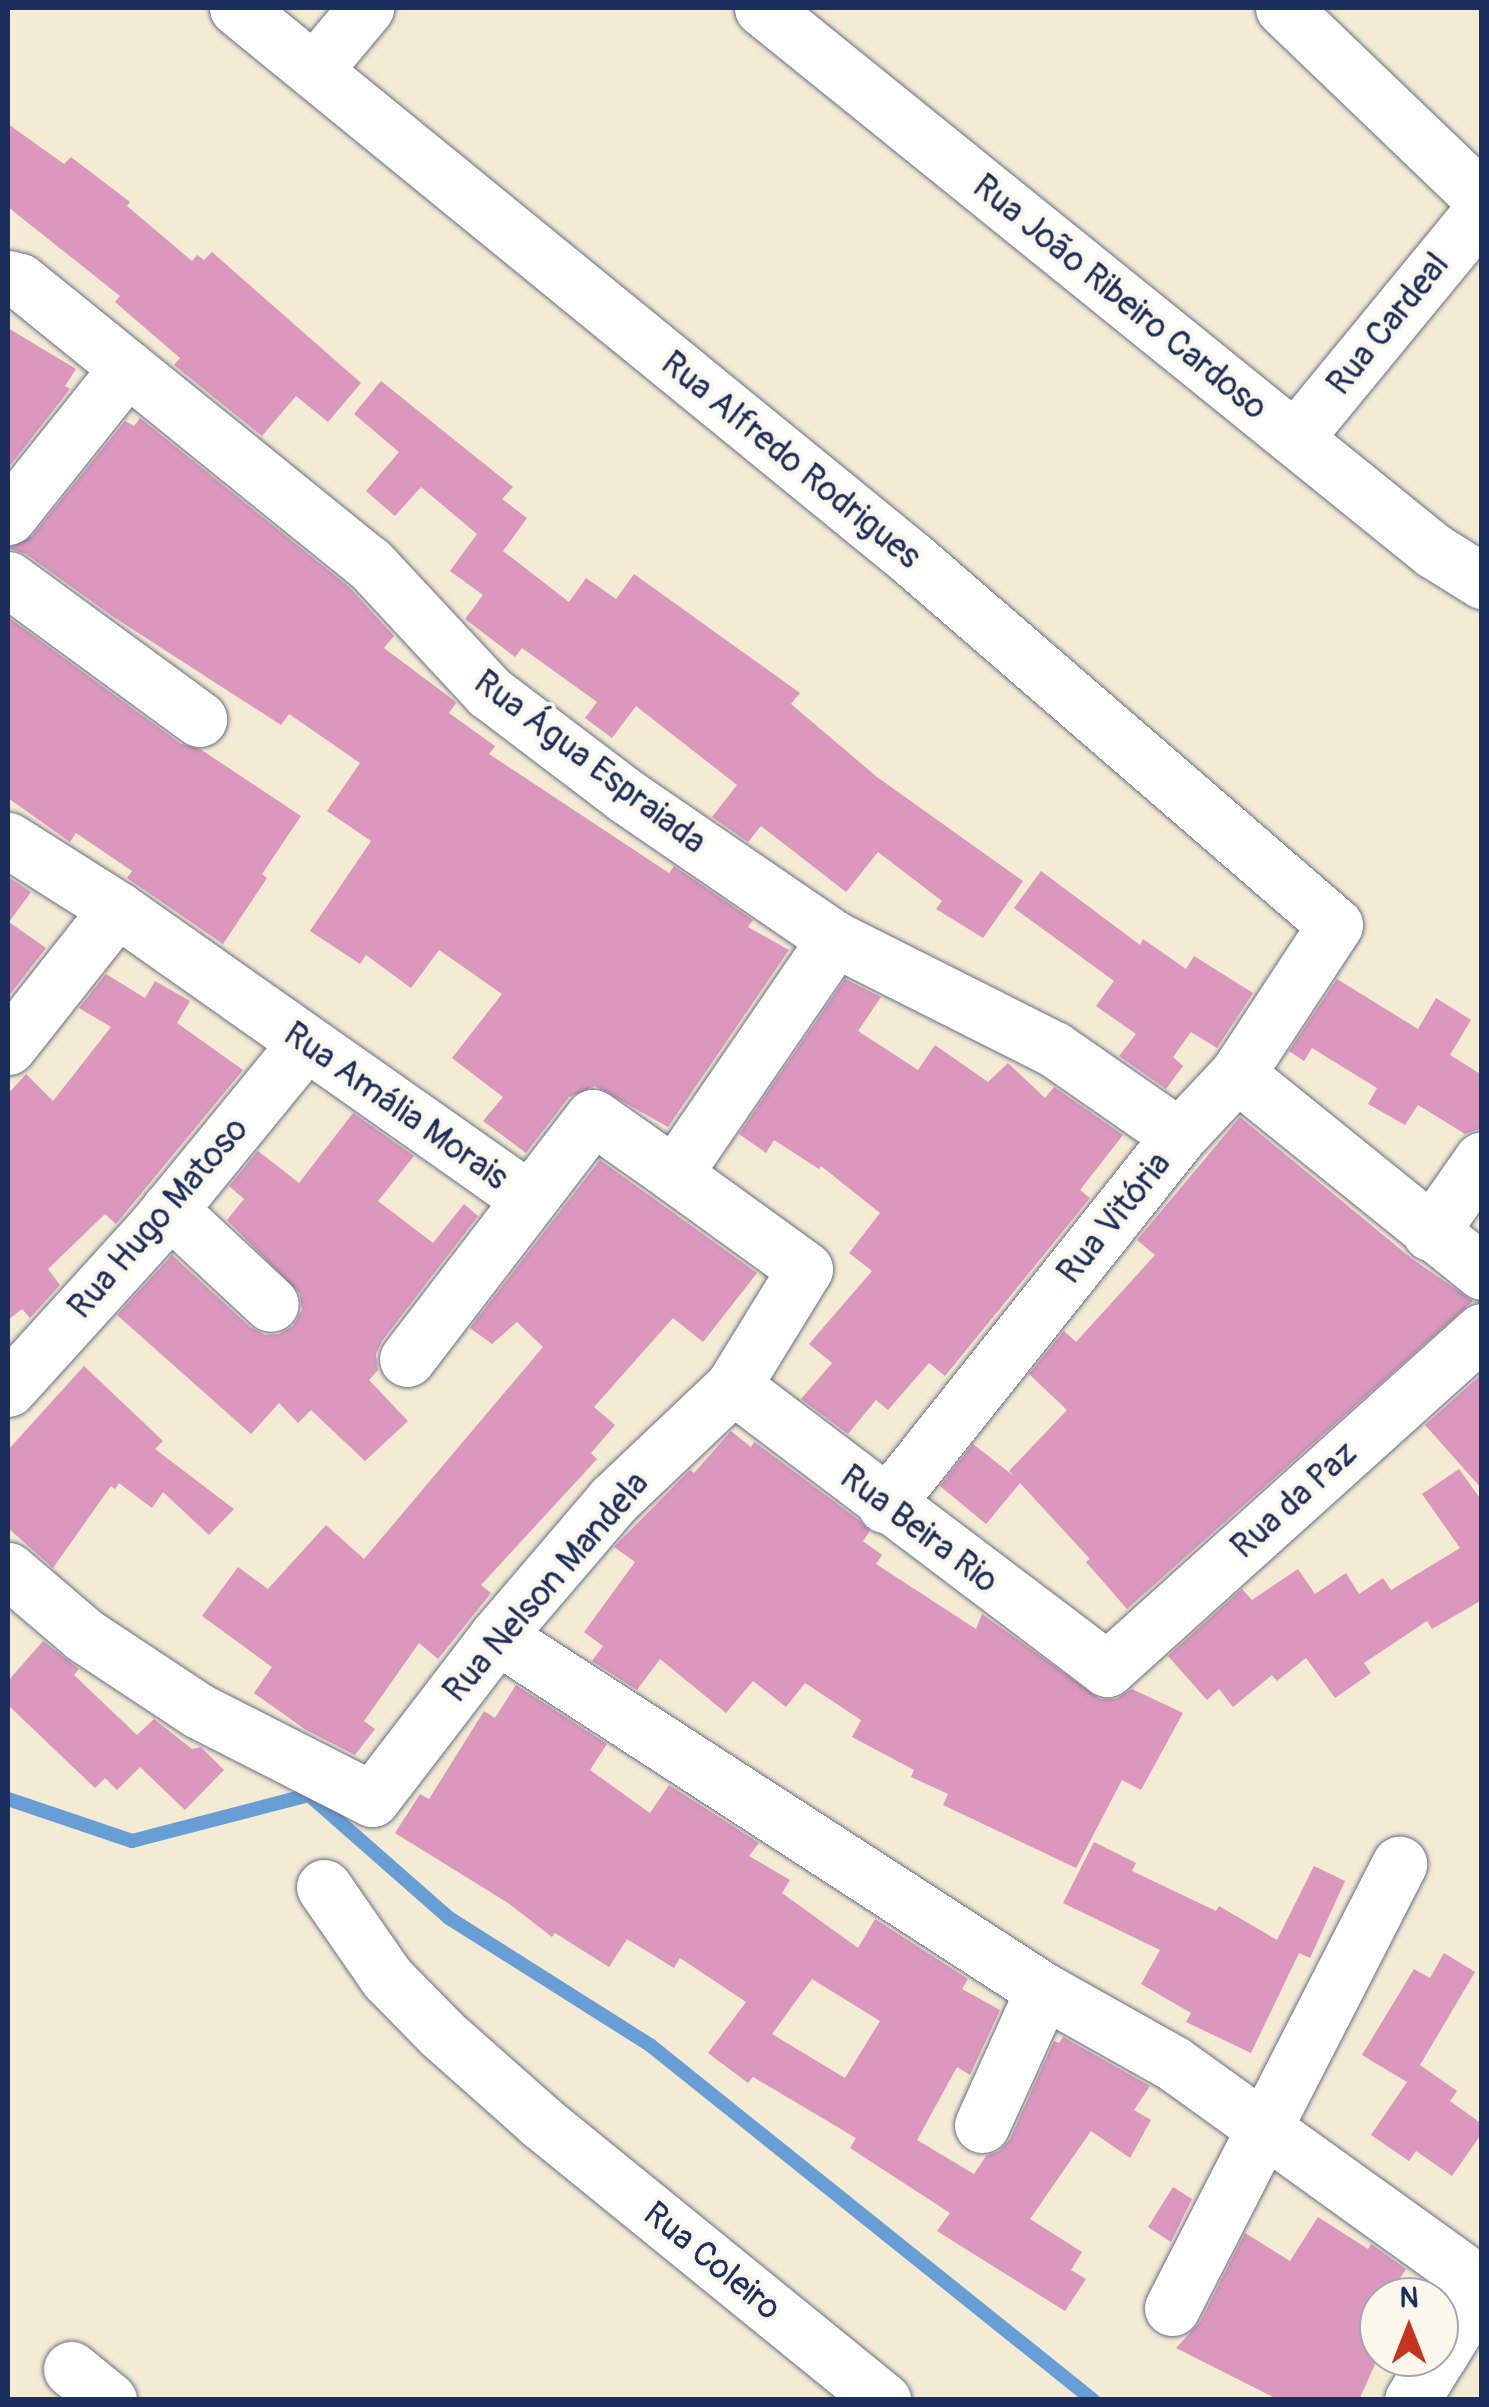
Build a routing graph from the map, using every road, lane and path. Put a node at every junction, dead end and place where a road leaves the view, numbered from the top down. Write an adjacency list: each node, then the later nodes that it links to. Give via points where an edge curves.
1 (237, 8): 5 (street, Rua Alfredo Rodrigues)
2 (366, 8): 5 (street)
3 (762, 8): 10 (street, Rua João Ribeiro Cardoso)
4 (1284, 8): 6 (street)
5 (315, 70): 17 (street, Rua Alfredo Rodrigues, via 912,559)
6 (1482, 199)
7 (1482, 210): 10 (street, Rua Cardeal)
8 (8, 278): 9 (street, Rua Água Espraiada)
9 (127, 368): 11 (street); 18 (street, Rua Água Espraiada, via 370,564 489,692 626,796)
10 (1295, 438): 13 (street, Rua João Ribeiro Cardoso, via 1434,551)
11 (8, 517)
12 (8, 579): 14 (street)
13 (1482, 581)
14 (198, 719)
15 (8, 840): 16 (street, Rua Amália Morais)
16 (117, 908): 19 (street, Rua Amália Morais); 20 (street)
17 (1335, 926): 21 (street, Rua Vitória)
18 (835, 939): 22 (street, Rua Água Espraiada, via 1054,1049); 24 (street)
19 (305, 1044): 25 (street, Rua Amália Morais); 26 (street, Rua Hugo Matoso)
20 (8, 1047)
21 (1237, 1074): 22 (street, Rua Vitória); 27 (street)
22 (1179, 1136): 34 (street, Rua Vitória)
23 (1482, 1159): 27 (street)
24 (674, 1174): 25 (street, Rua Amália Morais, via 594,1117); 32 (street, Rua Nelson Mandela, via 805,1270)
25 (528, 1198): 31 (street)
26 (170, 1209): 29 (street); 33 (street, Rua Hugo Matoso)
27 (1430, 1233): 28 (street)
28 (1482, 1272)
29 (271, 1304)
30 (1482, 1331): 37 (street, Rua da Paz)
31 (407, 1359)
32 (732, 1386): 34 (street, Rua Beira Rio); 36 (street, Rua Nelson Mandela, via 614,1500)
33 (8, 1389)
34 (885, 1505): 37 (street, Rua Beira Rio)
35 (8, 1570): 36 (street, Rua Nelson Mandela, via 84,1634 199,1711 372,1799)
36 (497, 1636): 40 (street)
37 (1107, 1669)
38 (1398, 1864): 42 (street)
39 (324, 1887): 47 (street, Rua Coleiro, via 388,1978 442,2034)
40 (1043, 1990): 41 (street); 42 (street, via 1173,2063)
41 (982, 2125)
42 (1264, 2130): 43 (street); 44 (street)
43 (1482, 2286): 45 (street)
44 (1172, 2308)
45 (1459, 2323)
46 (1426, 2377): 48 (street)
47 (883, 2400)
48 (1412, 2400)

